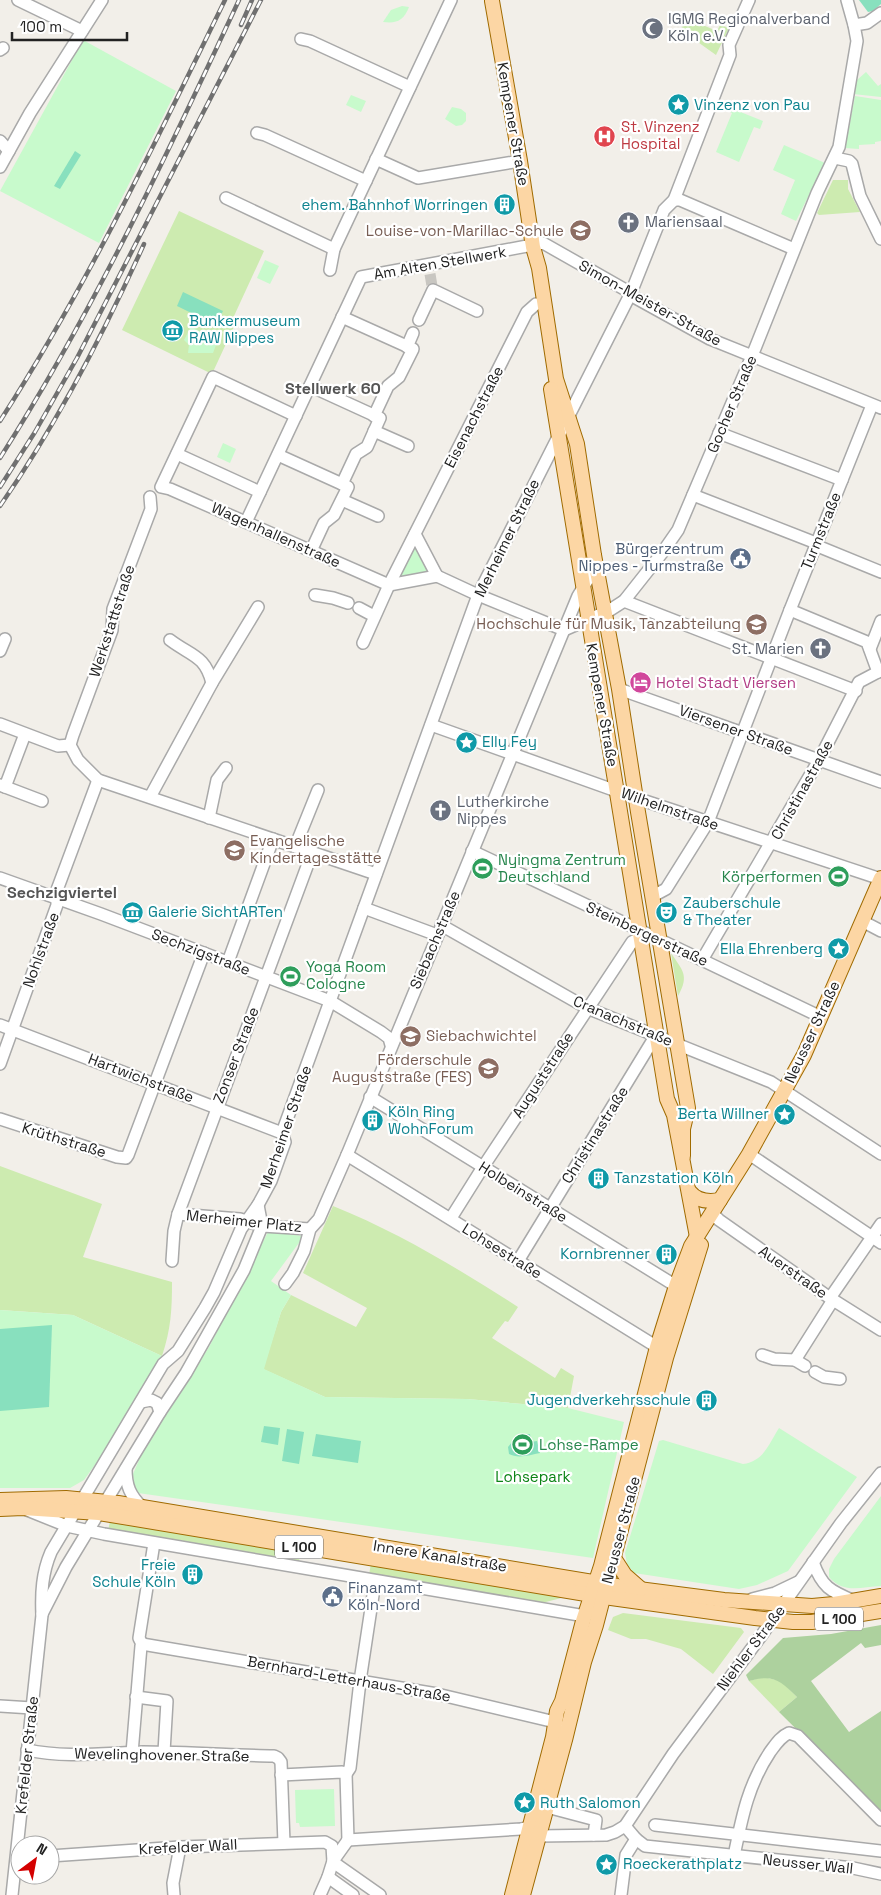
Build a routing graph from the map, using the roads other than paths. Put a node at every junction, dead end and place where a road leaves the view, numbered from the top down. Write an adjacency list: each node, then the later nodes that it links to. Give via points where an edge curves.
1 (18, 0): 9 (street)
2 (102, 0): 9 (street)
3 (451, 0): 11 (street)
4 (492, 0): 17 (main road, Kempener Straße)
5 (749, 0): 21 (street, Merheimer Straße, via 729,45 730,55)
6 (847, 0): 8 (street, Gocher Straße)
7 (881, 14): 8 (street, via 867,23)
8 (854, 25): 15 (street, Gocher Straße, via 857,41 842,135)
9 (82, 31): 14 (street)
10 (301, 39): 11 (street)
11 (410, 87): 16 (street)
12 (257, 133): 19 (street)
13 (0, 140): 14 (street)
14 (9, 151): 18 (street)
15 (835, 158): 22 (street, via 852,164 860,196); 25 (street, Gocher Straße)
16 (376, 160): 17 (street, via 418,178); 19 (street)
17 (520, 160): 23 (main road, Kempener Straße)
18 (0, 167)
19 (366, 181): 24 (street)
20 (226, 198): 24 (street)
21 (674, 200): 25 (street); 28 (street, Merheimer Straße, via 664,210)
22 (881, 239)
23 (533, 247): 27 (street, Am Alten Stellwerk, via 483,255); 28 (street, Simon-Meister-Straße, via 544,244); 29 (main road, Kempener Straße, via 530,266); 40 (main road, Kempener Straße, via 540,268 556,379)
24 (334, 249): 26 (street)
25 (794, 249): 35 (street, Gocher Straße)
26 (330, 270)
27 (431, 279): 30 (street); 31 (street, Am Alten Stellwerk, via 361,277); 32 (street)
28 (631, 293): 35 (street, Simon-Meister-Straße, via 710,340); 40 (street, Merheimer Straße)
29 (536, 304): 43 (main road, Kempener Straße); 55 (street, Eisenachstraße, via 527,312)
30 (477, 311)
31 (342, 317): 34 (street); 36 (street, Am Alten Stellwerk)
32 (418, 320)
33 (413, 334): 34 (street)
34 (407, 347): 39 (street, via 413,349 407,362 399,377 388,386)
35 (752, 356): 37 (street, Simon-Meister-Straße); 42 (street, Gocher Straße)
36 (310, 386): 38 (street, Am Alten Stellwerk); 39 (street)
37 (877, 407): 47 (street, Turmstraße)
38 (296, 416): 45 (street, via 213,377); 46 (street, Am Alten Stellwerk)
39 (374, 416): 41 (street, via 380,418)
40 (568, 419): 43 (street, Merheimer Straße); 58 (main road, Kempener Straße, via 577,444)
41 (374, 430): 44 (street); 48 (street, via 367,447 356,454)
42 (719, 433): 47 (street); 50 (street, Gocher Straße)
43 (559, 436): 62 (main road, Kempener Straße); 64 (street, Merheimer Straße)
44 (408, 446)
45 (177, 454): 49 (street); 54 (street, Wagenhallenstraße, via 161,487)
46 (278, 455): 48 (street); 49 (street, Am Alten Stellwerk)
47 (842, 480): 56 (street, Turmstraße)
48 (342, 484): 52 (street, via 348,487)
49 (260, 492): 54 (street, Am Alten Stellwerk)
50 (693, 495): 56 (street); 65 (street, Gocher Straße, via 678,530)
51 (150, 498): 87 (street, Werkstattstraße, via 151,509 113,609 112,630)
52 (342, 500): 53 (street); 57 (street, via 334,515 324,523)
53 (378, 516)
54 (246, 522): 57 (street, Wagenhallenstraße)
55 (415, 534): 60 (street); 61 (street, Eisenachstraße)
56 (816, 544): 59 (street); 67 (street, Turmstraße)
57 (311, 551): 61 (street, Wagenhallenstraße)
58 (596, 566): 62 (street, Siebachstraße); 68 (main road, Kempener Straße)
59 (881, 572)
60 (437, 576): 61 (street); 64 (street)
61 (389, 585): 69 (street, Eisenachstraße)
62 (583, 586): 70 (main road, Kempener Straße); 72 (street, Siebachstraße)
63 (315, 595): 69 (street, via 333,598)
64 (478, 595): 72 (street); 84 (street, Merheimer Straße)
65 (624, 601): 68 (street, Gocher Straße); 78 (street)
66 (258, 608): 80 (street)
67 (790, 610): 76 (street, via 867,642); 78 (street, Turmstraße)
68 (605, 612): 70 (street, Gocher Straße); 81 (main road, Kempener Straße)
69 (374, 616): 75 (street, Eisenachstraße)
70 (588, 620): 72 (street, Gocher Straße); 95 (main road, Kempener Straße)
71 (881, 621): 76 (street)
72 (564, 630): 88 (street, Siebachstraße)
73 (6, 639): 77 (street)
74 (170, 640): 80 (street, via 203,662)
75 (363, 643)
76 (870, 649): 79 (street, Christinastraße)
77 (0, 651)
78 (771, 658): 82 (street); 85 (street)
79 (880, 672): 82 (street, Christinastraße, via 859,682)
80 (212, 683): 96 (street)
81 (619, 689): 85 (street, Viersener Straße); 97 (main road, Kempener Straße)
82 (856, 691): 89 (street, Christinastraße)
83 (0, 724): 86 (street)
84 (431, 725): 88 (street, Wilhelmstraße); 106 (street, Merheimer Straße)
85 (744, 733): 89 (street, Viersener Straße); 100 (street)
86 (25, 734): 87 (street, via 58,746); 93 (street)
87 (70, 745): 91 (street, via 78,760)
88 (512, 753): 95 (street, Wilhelmstraße); 104 (street, Siebachstraße)
89 (819, 760): 92 (street, Viersener Straße); 102 (street, Christinastraße)
90 (226, 768): 99 (street, via 217,780)
91 (98, 780): 96 (street); 110 (street, Nohlstraße, via 57,890)
92 (881, 782)
93 (2, 786): 98 (street)
94 (318, 790): 103 (street)
95 (617, 791): 97 (street, Wilhelmstraße); 115 (main road, Kempener Straße)
96 (150, 797): 99 (street)
97 (636, 798): 100 (street, Wilhelmstraße); 109 (main road, Kempener Straße)
98 (42, 801)
99 (209, 818): 101 (street)
100 (708, 822): 102 (street, Wilhelmstraße); 109 (street, via 666,889)
101 (273, 839): 103 (street); 119 (street)
102 (771, 843): 108 (street, Wilhelmstraße); 118 (street, Christinastraße)
103 (295, 847): 105 (street)
104 (472, 852): 113 (street, Siebachstraße); 115 (street, Steinbergerstraße)
105 (312, 853): 106 (street); 120 (street, Zonser Straße)
106 (376, 874): 111 (street, Merheimer Straße)
107 (0, 878): 110 (street, Sechzigstraße)
108 (881, 879): 112 (main road, Neusser Straße)
109 (653, 896): 116 (main road, Kempener Straße)
110 (57, 898): 117 (street, Sechzigstraße); 125 (street, Nohlstraße)
111 (364, 908): 113 (street, Cranachstraße); 121 (street, Merheimer Straße)
112 (862, 921): 114 (street); 123 (main road, Neusser Straße)
113 (439, 930): 122 (street, Cranachstraße); 128 (street, Siebachstraße)
114 (881, 931)
115 (639, 934): 116 (street, Steinbergerstraße); 122 (street, Auguststraße); 126 (main road, Kempener Straße)
116 (660, 939): 118 (street, Steinbergerstraße); 127 (main road, Kempener Straße)
117 (204, 953): 119 (street, Sechzigstraße); 130 (street)
118 (702, 960): 123 (street, Steinbergerstraße)
119 (228, 962): 120 (street, Sechzigstraße)
120 (266, 976): 121 (street, Sechzigstraße); 135 (street, Zonser Straße)
121 (330, 1001): 128 (street, Sechzigstraße, via 381,1032 389,1038); 137 (street, Merheimer Straße)
122 (587, 1008): 126 (street, Cranachstraße); 142 (street, Auguststraße)
123 (821, 1017): 131 (main road, Neusser Straße)
124 (0, 1025): 125 (street, Hartwichstraße)
125 (12, 1030): 129 (street, Nohlstraße); 130 (street, Hartwichstraße)
126 (656, 1035): 127 (street, Cranachstraße); 134 (main road, Kempener Straße); 145 (street, Christinastraße)
127 (677, 1044): 131 (street, Cranachstraße); 133 (main road, Kempener Straße)
128 (391, 1045): 132 (street, Siebachstraße)
129 (0, 1064)
130 (155, 1084): 135 (street, Hartwichstraße); 136 (street, Krüthstraße, via 128,1155 123,1158)
131 (785, 1090): 138 (main road, Neusser Straße); 139 (street, Cranachstraße)
132 (370, 1097): 140 (street, Siebachstraße); 142 (street, Holbeinstraße)
133 (686, 1100): 134 (main road, via 681,1105); 141 (main road, Kempener Straße)
134 (669, 1104): 141 (main road, Kempener Straße)
135 (217, 1107): 137 (street, Hartwichstraße); 147 (street, Zonser Straße)
136 (0, 1120)
137 (282, 1133): 144 (street, Merheimer Straße, via 285,1142)
138 (749, 1154): 146 (main road, Neusser Straße); 154 (street)
139 (881, 1154)
140 (347, 1155): 148 (street, Lohsestraße); 152 (street, Siebachstraße, via 319,1219)
141 (683, 1156): 143 (main road, Kempener Straße)
142 (483, 1167): 145 (street, Holbeinstraße); 148 (street, Auguststraße)
143 (690, 1197): 146 (main road, via 712,1201); 153 (main road, Kempener Straße)
144 (258, 1205): 149 (street, Merheimer Straße); 151 (street, Merheimer Straße)
145 (550, 1208): 157 (street, Christinastraße); 159 (street, Holbeinstraße)
146 (717, 1208): 153 (main road, Neusser Straße); 155 (main road, Neusser Straße); 160 (street, Auerstraße)
147 (178, 1214): 149 (street, Merheimer Platz); 156 (street, Zonser Straße)
148 (451, 1218): 157 (street, Lohsestraße)
149 (246, 1222): 151 (street, Merheimer Platz); 162 (street, Merheimer Straße, via 214,1292)
150 (881, 1224): 154 (street)
151 (262, 1226): 152 (street, Merheimer Platz); 163 (street, via 244,1270)
152 (310, 1229): 158 (street, Siebachstraße, via 304,1251)
153 (697, 1234): 155 (main road, Kempener Straße); 159 (main road, Neusser Straße)
154 (876, 1240): 160 (street)
155 (698, 1253): 164 (main road, Neusser Straße)
156 (172, 1261)
157 (518, 1261): 164 (street, Lohsestraße)
158 (285, 1284)
159 (676, 1286): 164 (main road, Neusser Straße)
160 (832, 1299): 161 (street, Auerstraße); 166 (street)
161 (881, 1330)
162 (184, 1341): 163 (street); 168 (street, Merheimer Straße, via 163,1364)
163 (198, 1349): 169 (street)
164 (662, 1352): 172 (main road, Neusser Straße)
165 (762, 1355): 166 (street)
166 (795, 1360): 167 (street, via 824,1377)
167 (840, 1379)
168 (141, 1402): 169 (street, via 151,1400 157,1403); 174 (street, Merheimer Straße)
169 (160, 1412): 170 (street)
170 (126, 1469): 175 (street, via 129,1491); 177 (street)
171 (881, 1473): 183 (street, Niehler Straße)
172 (628, 1481): 182 (main road, Neusser Straße); 189 (main road, Neusser Straße)
173 (0, 1500): 174 (main road, Innere Kanalstraße / L 100, via 50,1498)
174 (79, 1505): 176 (main road, Innere Kanalstraße / L 100); 177 (main road, Innere Kanalstraße / L 100); 179 (street, Krefelder Straße)
175 (142, 1507): 177 (main road, Innere Kanalstraße / L 100); 189 (main road, Innere Kanalstraße / L 100)
176 (23, 1508): 178 (main road, Innere Kanalstraße / L 100); 179 (street, Innere Kanalstraße)
177 (102, 1508): 180 (street, Krefelder Straße); 189 (main road, Innere Kanalstraße / L 100)
178 (0, 1509)
179 (67, 1526): 180 (street, Innere Kanalstraße); 184 (street, Krefelder Straße, via 51,1552)
180 (89, 1531): 181 (street, Innere Kanalstraße); 185 (street, Krefelder Straße)
181 (154, 1543): 187 (street, Innere Kanalstraße); 198 (street, via 139,1638)
182 (614, 1558): 188 (main road, via 625,1575); 189 (main road, Neusser Straße)
183 (813, 1562): 186 (street, Niehler Straße); 192 (street, via 824,1585)
184 (44, 1573): 185 (street); 195 (street, Krefelder Straße)
185 (60, 1579): 195 (street, Krefelder Straße)
186 (800, 1581): 191 (street, via 763,1597); 193 (street, Niehler Straße)
187 (375, 1582): 196 (street, Innere Kanalstraße); 199 (street)
188 (641, 1589): 189 (main road, Innere Kanalstraße / L 100); 191 (main road, Innere Kanalstraße / L 100)
189 (599, 1590): 196 (main road, Neusser Straße); 197 (main road, Innere Kanalstraße / L 100); 201 (main road, Neusser Straße, via 584,1662)
190 (881, 1596): 192 (main road, Innere Kanalstraße / L 100)
191 (743, 1601): 193 (main road, Innere Kanalstraße / L 100)
192 (854, 1601): 193 (main road, Innere Kanalstraße / L 100, via 812,1606)
193 (783, 1604): 197 (street, Niehler Straße)
194 (881, 1611): 197 (main road, Innere Kanalstraße / L 100, via 812,1622)
195 (42, 1615): 203 (street, Krefelder Straße)
196 (585, 1616): 201 (main road, Neusser Straße)
197 (773, 1620): 214 (street, Niehler Straße, via 673,1754)
198 (142, 1644): 199 (street, Bernhard-Letterhaus-Straße); 200 (street)
199 (360, 1680): 204 (street, Bernhard-Letterhaus-Straße, via 437,1694); 209 (street, via 350,1768)
200 (136, 1697): 207 (street); 208 (street, via 167,1701)
201 (568, 1703): 204 (main road, Neusser Straße); 205 (main road, Neusser Straße)
202 (0, 1706): 203 (street)
203 (32, 1708): 206 (street, Krefelder Straße)
204 (555, 1722): 205 (street); 216 (main road, Neusser Straße)
205 (566, 1740): 211 (main road, Neusser Straße)
206 (27, 1750): 207 (street, Wevelinghovener Straße, via 43,1753); 215 (street, Krefelder Straße)
207 (132, 1752): 208 (street, Wevelinghovener Straße)
208 (164, 1752): 210 (street, Wevelinghovener Straße, via 274,1756 281,1762)
209 (346, 1774): 210 (street); 220 (street)
210 (281, 1776): 221 (street)
211 (547, 1807): 216 (main road, Neusser Straße, via 543,1821); 217 (street, via 596,1820)
212 (881, 1820): 218 (street, via 798,1736 789,1733 782,1736 773,1748 753,1782)
213 (655, 1825): 218 (street, Neusser Wall)
214 (625, 1826): 217 (street, via 615,1832); 219 (street, Neusser Wall)
215 (20, 1835)
216 (531, 1835): 217 (street); 220 (street); 233 (main road, Neusser Straße); 234 (main road, Neusser Straße)
217 (594, 1835)
218 (739, 1835): 223 (street, Neusser Wall); 225 (street)
219 (636, 1839): 225 (street, Neusser Wall, via 645,1846); 235 (street, via 626,1855)
220 (348, 1840): 226 (street)
221 (284, 1843): 222 (street, Krefelder Wall); 226 (street, Krefelder Wall, via 325,1842 332,1846)
222 (180, 1847): 224 (street, Krefelder Wall); 229 (street)
223 (881, 1851)
224 (60, 1855)
225 (734, 1856): 227 (street, Neusser Wall, via 853,1868)
226 (333, 1862): 228 (street); 232 (street)
227 (881, 1874)
228 (328, 1877): 230 (street); 231 (street)
229 (174, 1895)
230 (320, 1895)
231 (353, 1895)
232 (380, 1895)
233 (512, 1895)
234 (523, 1895)
235 (622, 1895)

